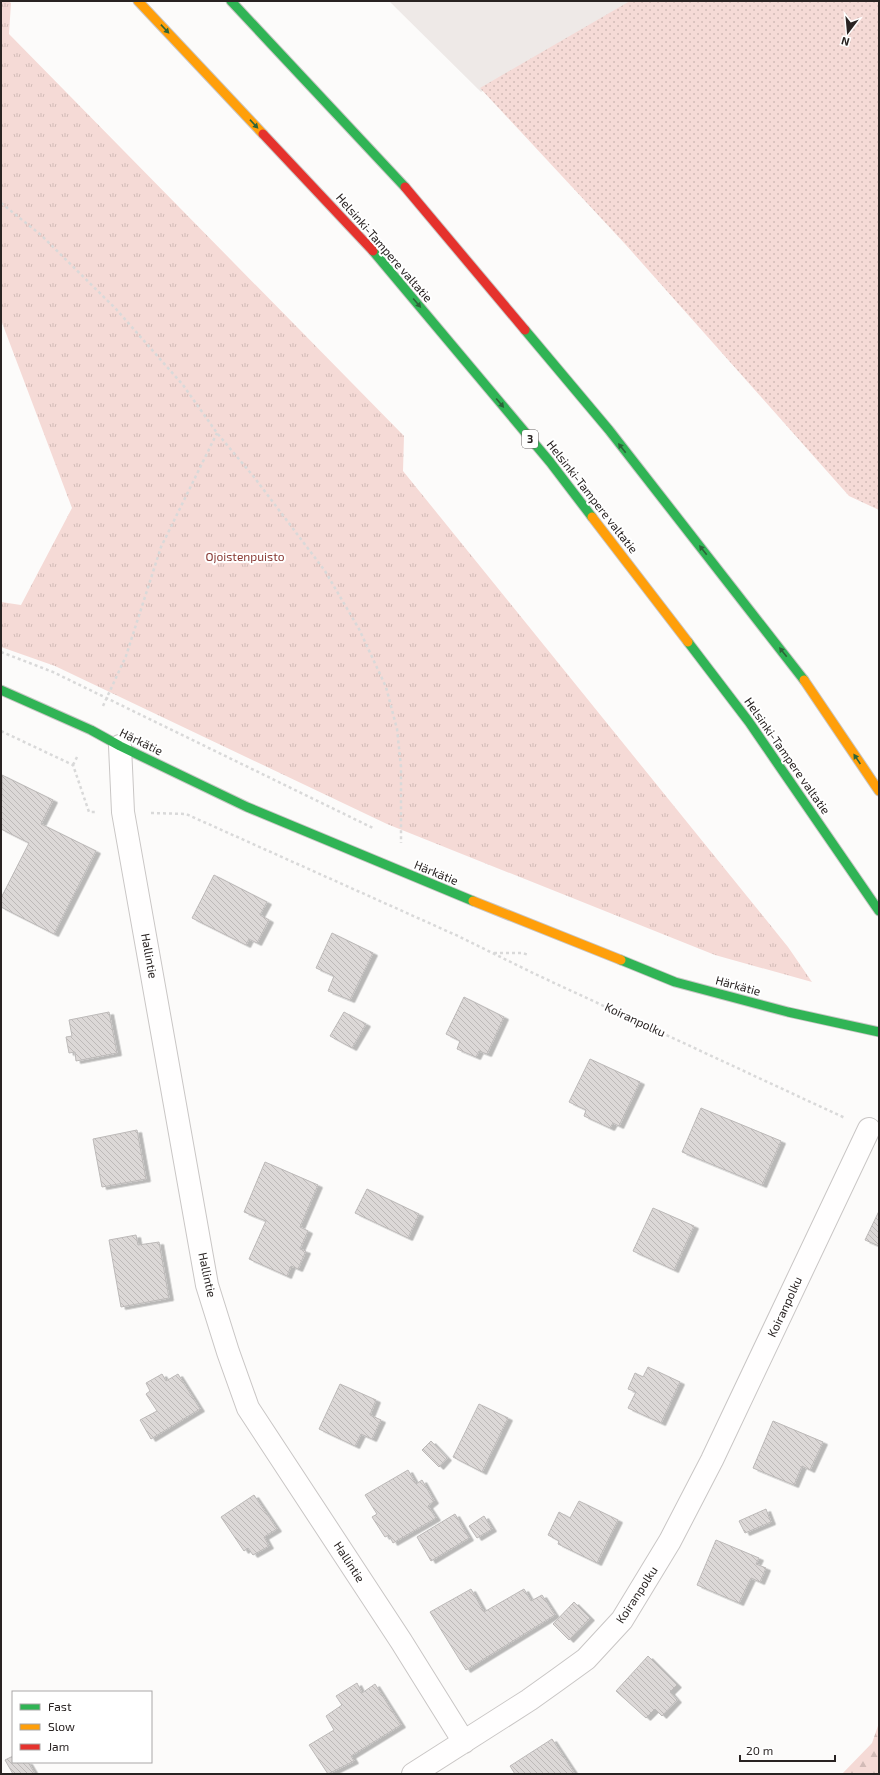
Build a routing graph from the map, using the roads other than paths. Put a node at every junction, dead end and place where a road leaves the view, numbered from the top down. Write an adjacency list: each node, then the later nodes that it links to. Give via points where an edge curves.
1 (138, 1): 6 (main road, Helsinki-Tampere valtatie / 3, one-way to 6, via 368,245 550,462 750,722)
2 (231, 1): 5 (main road, one-way to 2, via 804,680 608,430 413,196)
3 (1, 690): 4 (main road, Härkätie, via 91,730)
4 (120, 746): 7 (main road, Härkätie, via 261,813 675,982 788,1012); 9 (street, Hallintie, via 123,812 207,1285 240,1387 248,1408 402,1641)
5 (879, 791)
6 (879, 911)
7 (879, 1032)
8 (869, 1129): 9 (street, Koiranpolku, via 712,1460 670,1542 622,1620 586,1659)
9 (464, 1742): 10 (street, Koiranpolku)
10 (413, 1774)

